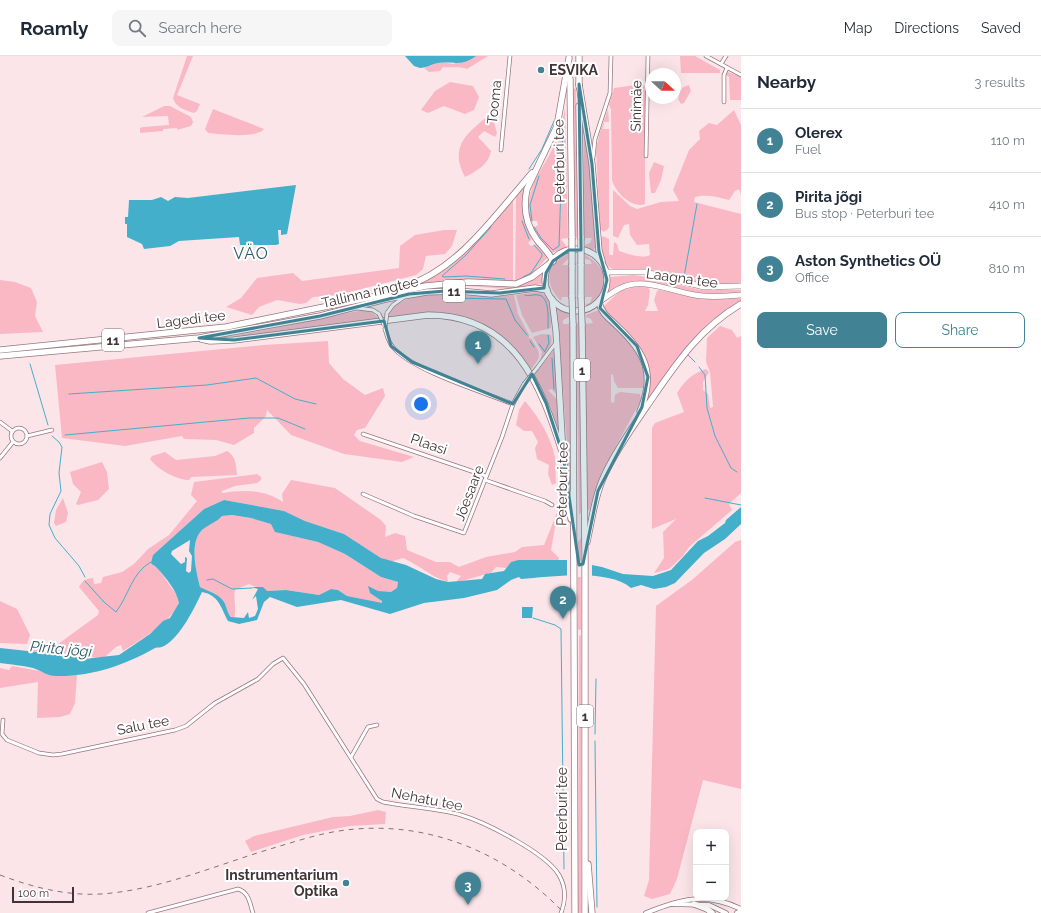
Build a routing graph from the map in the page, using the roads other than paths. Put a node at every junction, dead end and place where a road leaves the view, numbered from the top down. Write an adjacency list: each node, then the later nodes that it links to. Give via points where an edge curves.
1 (510, 56): 13 (street, Tooma)
2 (579, 56): 11 (highway, Peterburi tee / 1)
3 (610, 56): 15 (street, via 611,85 595,139)
4 (648, 56): 14 (street, Sinimäe)
5 (706, 56): 8 (street)
6 (726, 56): 8 (street)
7 (569, 57): 16 (highway, via 557,126); 48 (highway, Peterburi tee / 1, bridge)
8 (721, 64): 9 (street)
9 (727, 68): 10 (street); 12 (street, via 724,75)
10 (741, 75)
11 (579, 84): 15 (highway); 49 (highway, Peterburi tee / 1, bridge)
12 (724, 102)
13 (501, 150)
14 (646, 156)
15 (592, 164): 18 (highway)
16 (537, 169): 17 (highway, via 527,189 526,214 532,232); 22 (highway, via 449,263 420,281)
17 (552, 261): 18 (highway, via 569,250 579,250 589,252); 21 (highway, via 546,273); 22 (highway, Tallinna ringtee / 11, via 520,283 445,283)
18 (602, 265): 19 (highway)
19 (606, 272): 20 (main road, Laagna tee, via 645,272 704,287); 26 (highway, via 606,288)
20 (741, 286)
21 (547, 290): 23 (highway, Tallinna ringtee / 11, via 535,288 491,294 445,291); 25 (highway)
22 (381, 294): 32 (highway, Lagedi tee / 11, via 226,327)
23 (408, 294): 28 (highway, Tallinna ringtee / 11); 29 (street, bridge, via 387,313)
24 (741, 295): 26 (main road, Laagna tee, via 701,296 648,284 633,284 622,287)
25 (552, 299): 26 (highway, via 558,305 575,311 592,307); 31 (highway)
26 (599, 302): 36 (highway, via 604,313 631,338 642,354 648,377 647,392)
27 (741, 304): 36 (highway, via 712,324 688,348)
28 (347, 309): 29 (street, bridge, via 367,308 379,314); 30 (highway, Tallinna ringtee / 11)
29 (386, 329): 34 (street, via 388,339 395,350 422,368)
30 (199, 338): 33 (highway, Lagedi tee / 11); 42 (highway, via 210,341 234,340 428,315 464,319 500,337 525,364 546,403)
31 (557, 340): 34 (street, Jõesaare, bridge, via 554,348 524,384); 42 (highway)
32 (0, 350)
33 (0, 356)
34 (513, 404): 44 (street, Jõesaare)
35 (0, 422): 38 (street)
36 (635, 423): 49 (highway, via 612,459 598,491)
37 (52, 430): 40 (street)
38 (12, 431): 40 (street, via 21,428); 41 (street, via 10,438)
39 (363, 434): 44 (street, Plaasi)
40 (27, 436): 41 (street, via 21,444)
41 (13, 442): 43 (street)
42 (563, 455): 48 (highway)
43 (0, 458)
44 (486, 476): 45 (street, Jõesaare)
45 (485, 480): 46 (street, Jõesaare, via 466,531 462,533); 47 (street)
46 (364, 494)
47 (552, 505)
48 (573, 533): 61 (highway, Peterburi tee / 1)
49 (585, 554): 54 (highway, Peterburi tee / 1)
50 (285, 659): 51 (street, Salu tee, via 273,664 258,679 208,707 186,726 176,730 47,755 7,740 2,734); 53 (street, Nehatu tee)
51 (3, 720)
52 (377, 724): 53 (street, via 368,727)
53 (351, 757): 60 (street, Nehatu tee, via 379,800 473,819 491,827 547,862 562,881 564,901)
54 (586, 848): 62 (highway, Peterburi tee / 1); 63 (highway)
55 (671, 903): 56 (street); 57 (street, via 705,899); 64 (street)
56 (694, 904): 65 (highway); 66 (street, via 709,905)
57 (741, 910): 67 (main road)
58 (148, 913): 59 (street, via 238,889 248,897)
59 (253, 913)
60 (561, 913)
61 (575, 913)
62 (585, 913)
63 (592, 913)
64 (646, 913)
65 (712, 913)
66 (726, 913)
67 (737, 913)

